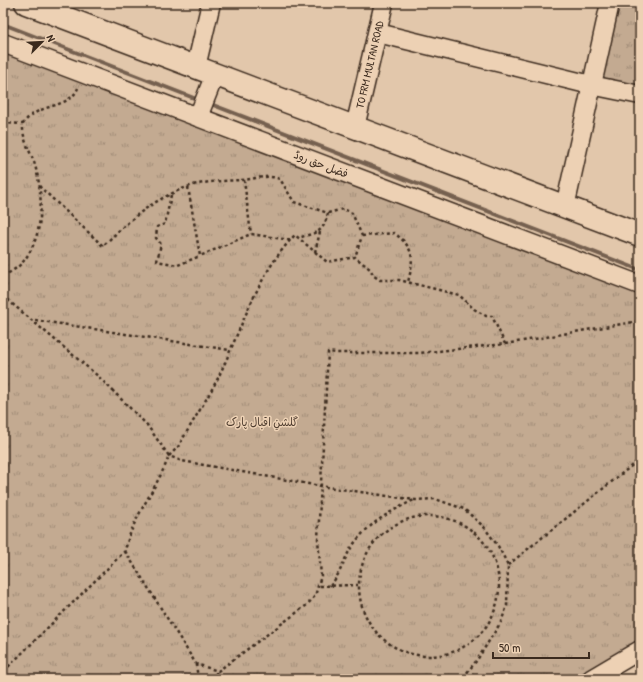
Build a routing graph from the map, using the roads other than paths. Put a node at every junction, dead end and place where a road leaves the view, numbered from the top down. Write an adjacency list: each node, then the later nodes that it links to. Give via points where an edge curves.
1 (212, 3): 7 (street)
2 (384, 3): 5 (street, TO FRM MULTAN ROAD)
3 (610, 3): 8 (street)
4 (34, 4): 7 (main road)
5 (378, 33): 8 (street); 11 (street, TO FRM MULTAN ROAD)
6 (3, 43): 10 (street, فضل حق روڈ)
7 (207, 77): 10 (street); 11 (main road)
8 (591, 85): 9 (street); 12 (street)
9 (640, 95)
10 (199, 113): 14 (street, فضل حق روڈ)
11 (355, 127): 12 (main road)
12 (565, 207): 13 (main road)
13 (640, 235)
14 (640, 284)
15 (640, 650): 16 (street)
16 (590, 679)

